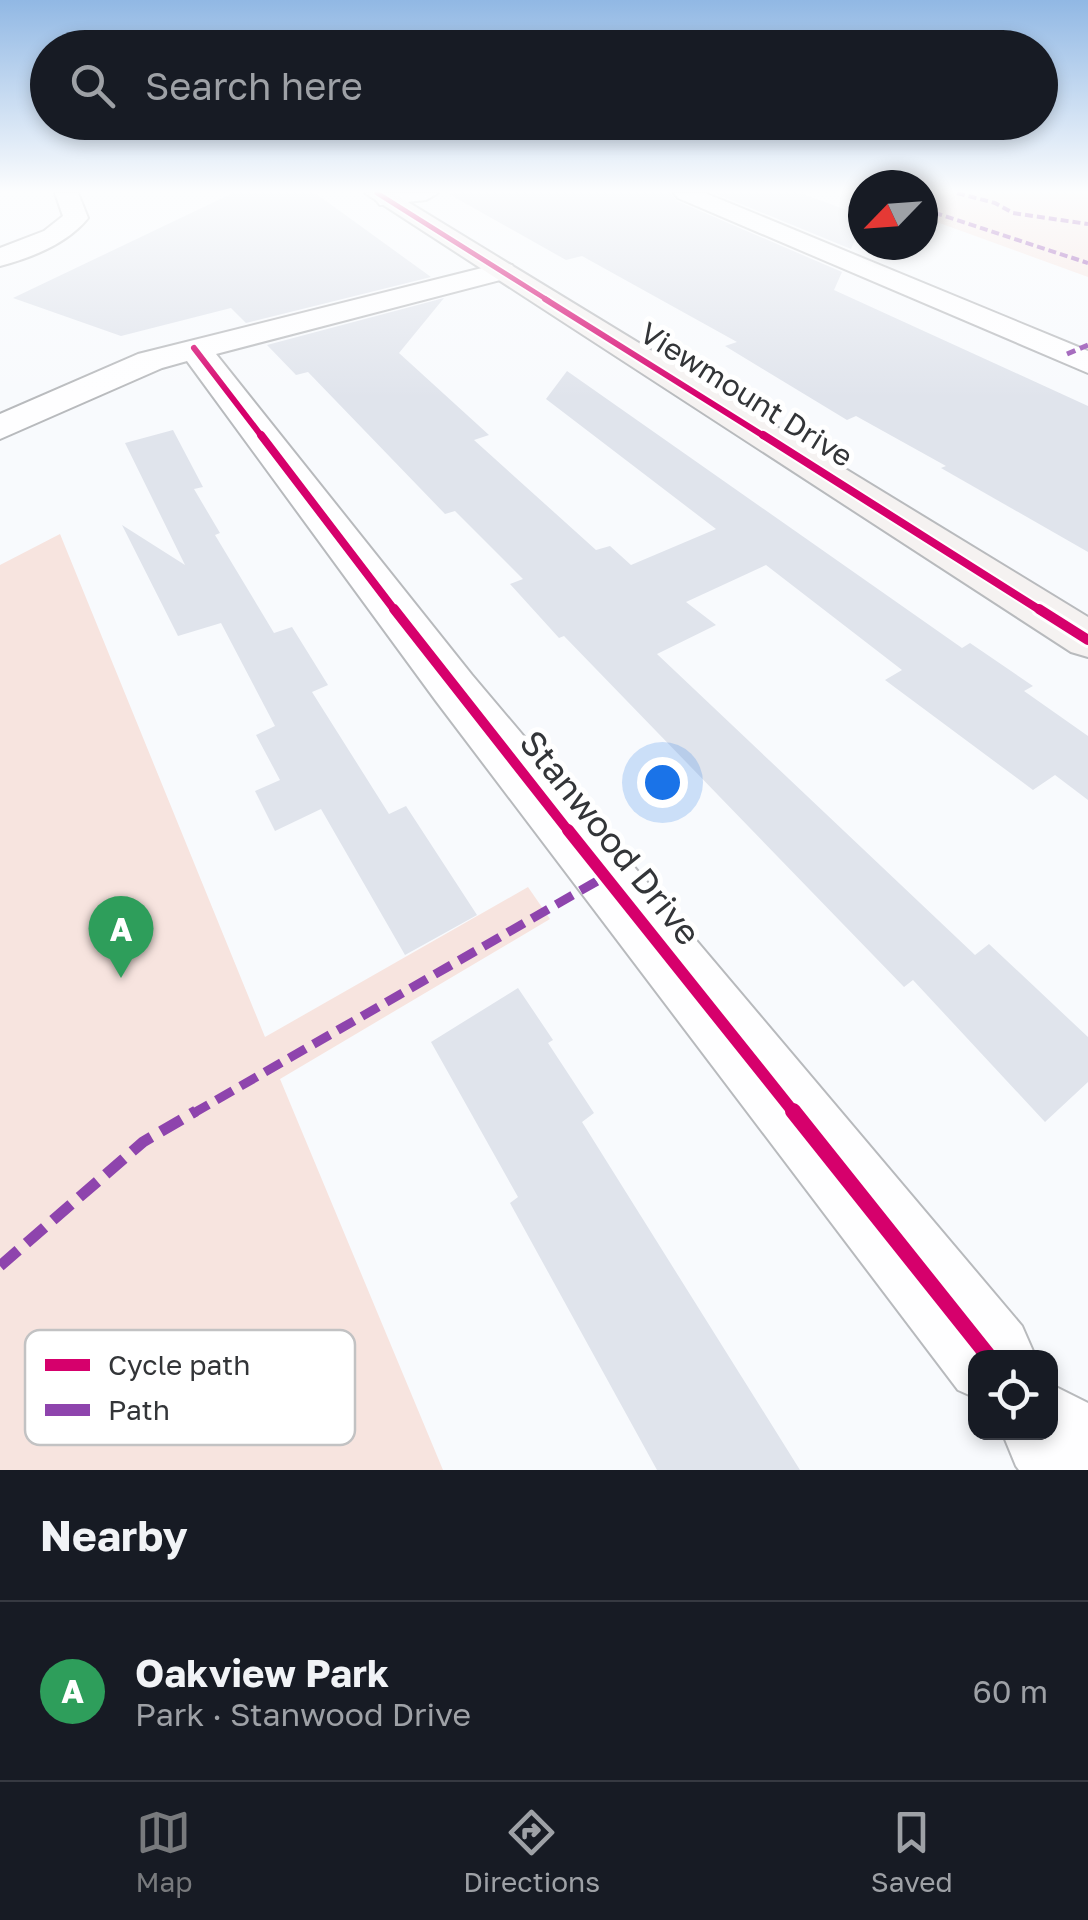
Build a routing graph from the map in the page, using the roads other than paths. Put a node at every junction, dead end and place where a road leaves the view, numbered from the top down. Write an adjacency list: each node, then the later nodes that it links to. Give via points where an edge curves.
1 (487, 262): 3 (street, Viewmount Drive)
2 (851, 262): 5 (street)
3 (502, 271): 4 (street); 7 (street, Viewmount Drive)
4 (194, 348): 6 (street); 8 (street, Stanwood Drive, via 454,688)
5 (1088, 362)
6 (0, 428)
7 (1088, 640)
8 (984, 1350)
9 (1056, 1440): 10 (street)
10 (1080, 1470)

